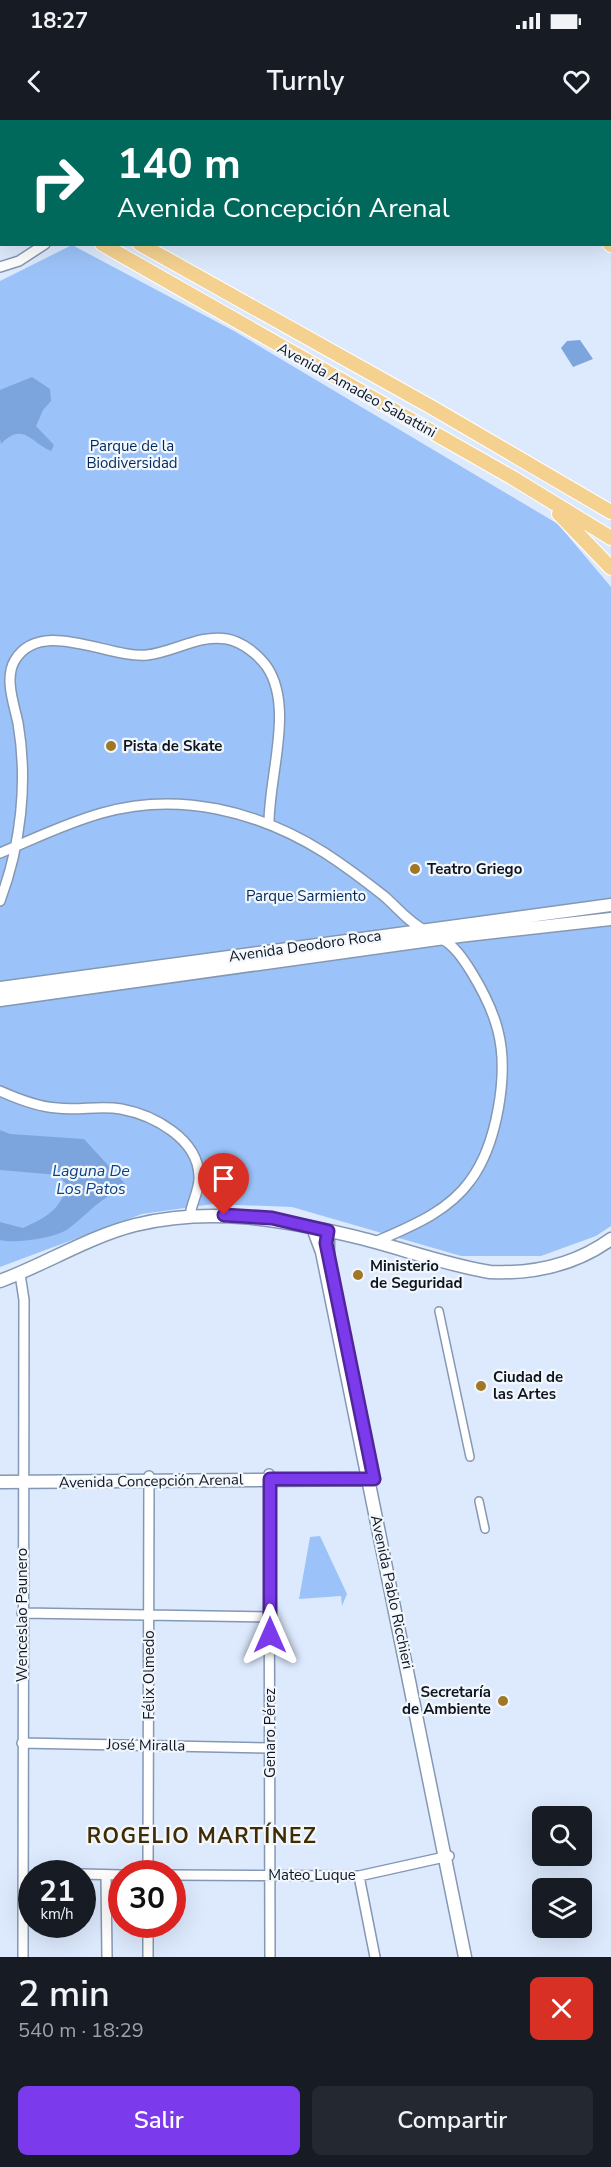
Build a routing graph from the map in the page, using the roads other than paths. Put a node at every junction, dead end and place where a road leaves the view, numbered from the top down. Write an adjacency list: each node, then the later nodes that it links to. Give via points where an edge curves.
1 (42, 246): 4 (street, via 19,261)
2 (106, 246): 6 (main road, Avenida Amadeo Sabattini)
3 (144, 246): 5 (main road, Avenida Amadeo Sabattini)
4 (0, 267)
5 (530, 463): 7 (main road); 8 (main road, Avenida Amadeo Sabattini)
6 (513, 478): 9 (main road, Avenida Amadeo Sabattini); 10 (main road, via 570,523)
7 (611, 502)
8 (611, 512)
9 (611, 538)
10 (611, 568)
11 (269, 822): 12 (street, via 203,807 151,804 103,812); 12 (street, via 280,704 270,673 255,654 236,642 214,638 142,655 49,640 40,641 22,653 11,670 22,765); 17 (street, via 325,853)
12 (15, 847): 13 (street); 14 (street)
13 (0, 853)
14 (0, 902)
15 (611, 905): 17 (main road, Avenida Deodoro Roca)
16 (611, 919): 18 (main road, Avenida Deodoro Roca)
17 (423, 930): 18 (street); 19 (main road, Avenida Deodoro Roca)
18 (443, 938): 20 (main road, Avenida Deodoro Roca); 26 (street, via 470,970 498,1031 502,1059 497,1113 483,1159 461,1191 431,1215)
19 (0, 988)
20 (0, 1000)
21 (0, 1092): 22 (street, via 60,1109 121,1109 175,1132 191,1151 198,1169 198,1188)
22 (190, 1216): 23 (main road, via 272,1218); 27 (main road, via 105,1235)
23 (313, 1228): 24 (main road); 33 (main road, Avenida Pablo Ricchieri, via 322,1252)
24 (328, 1231): 26 (main road); 33 (main road, Avenida Pablo Ricchieri, via 326,1243)
25 (611, 1239): 26 (main road, via 561,1265 505,1273 472,1269)
26 (375, 1242)
27 (20, 1274): 28 (main road); 35 (street, Wenceslao Paunero, via 24,1300)
28 (0, 1281)
29 (439, 1311): 30 (street)
30 (470, 1457)
31 (0, 1476): 35 (main road, Avenida Concepción Arenal)
32 (269, 1476): 33 (main road, Avenida Concepción Arenal); 34 (main road, Avenida Concepción Arenal); 41 (street, Genaro Pérez)
33 (370, 1476): 45 (main road, Avenida Pablo Ricchieri)
34 (149, 1478): 35 (main road, Avenida Concepción Arenal); 40 (street, Félix Olmedo)
35 (23, 1479): 36 (main road, Avenida Concepción Arenal); 39 (street, Wenceslao Paunero)
36 (0, 1482)
37 (479, 1501): 38 (street)
38 (485, 1529)
39 (22, 1613): 40 (street); 42 (street, Wenceslao Paunero)
40 (149, 1615): 41 (street); 43 (street, Félix Olmedo)
41 (270, 1617): 44 (street, Genaro Pérez)
42 (22, 1743): 43 (street, José Miralla); 46 (street, Wenceslao Paunero)
43 (149, 1745): 44 (street, José Miralla); 47 (street, Félix Olmedo)
44 (270, 1748): 51 (street, Genaro Pérez)
45 (447, 1856): 52 (street, Mateo Luque); 60 (main road, Avenida Pablo Ricchieri); 61 (main road, Avenida Pablo Ricchieri)
46 (26, 1860)
47 (148, 1860)
48 (96, 1875): 49 (street)
49 (106, 1875): 56 (street)
50 (186, 1875): 51 (street, Mateo Luque)
51 (270, 1875): 52 (street, Mateo Luque); 58 (street, Genaro Pérez)
52 (359, 1876): 59 (street)
53 (23, 1938): 55 (street, Wenceslao Paunero)
54 (148, 1938): 57 (street)
55 (22, 1957)
56 (107, 1957)
57 (148, 1957)
58 (270, 1957)
59 (375, 1957)
60 (465, 1957)
61 (469, 1957)

